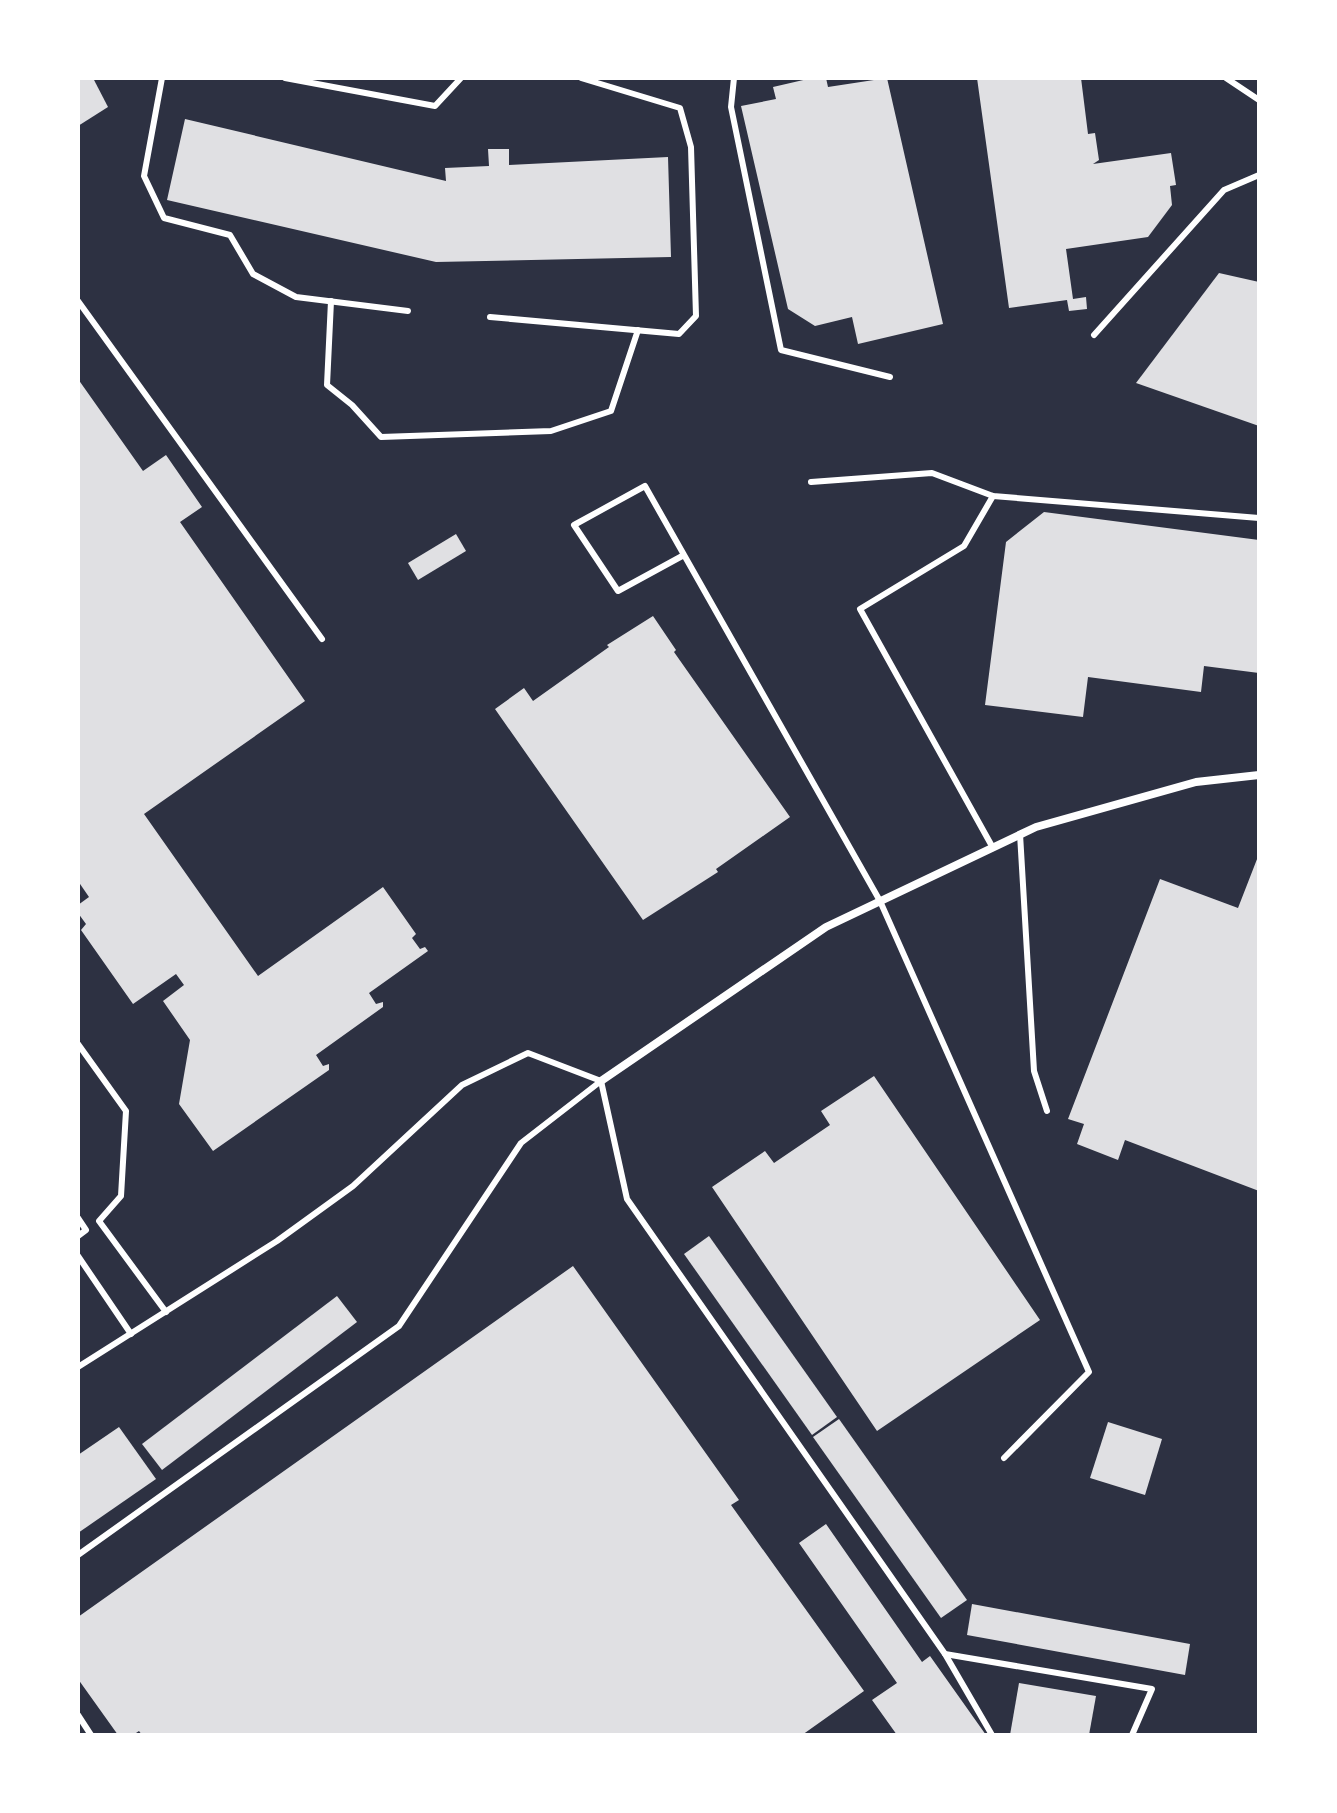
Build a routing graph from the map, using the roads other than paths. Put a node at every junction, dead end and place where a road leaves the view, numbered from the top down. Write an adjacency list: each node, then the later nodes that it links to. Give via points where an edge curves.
1 (162, 78): 10 (lane, via 144,176 164,218 230,235 253,274 296,297)
2 (285, 78): 3 (lane, via 435,106)
3 (461, 78)
4 (581, 78): 13 (lane, via 680,108 691,147 696,316 679,334)
5 (734, 78): 15 (lane, via 731,107 781,350)
6 (1226, 78): 7 (lane)
7 (1259, 100)
8 (1259, 175): 14 (lane, via 1224,190)
9 (78, 301): 20 (lane)
10 (331, 301): 11 (lane); 13 (lane, via 327,385 381,437 551,431 611,411)
11 (408, 311)
12 (490, 317): 13 (lane)
13 (638, 330)
14 (1094, 335)
15 (890, 377)
16 (811, 482): 17 (lane, via 932,473)
17 (993, 496): 18 (lane); 23 (lane, via 964,546 860,609)
18 (1259, 518)
19 (684, 555): 19 (lane, via 618,591 574,525 645,486); 24 (lane)
20 (322, 639)
21 (1259, 775): 22 (street, via 1196,782)
22 (1020, 834): 23 (street); 27 (lane, via 1034,1071)
23 (993, 848): 24 (street)
24 (880, 901): 26 (street, via 826,927); 36 (lane, via 1089,1372)
25 (78, 1044): 29 (lane, via 126,1111 121,1196)
26 (601, 1081): 33 (lane, via 528,1053 462,1085 353,1186); 37 (lane, via 521,1143 399,1326); 38 (lane, via 627,1199)
27 (1047, 1111)
28 (78, 1218): 30 (lane)
29 (99, 1221): 30 (lane); 33 (lane)
30 (86, 1230): 31 (lane)
31 (78, 1236)
32 (78, 1256): 34 (lane)
33 (166, 1312): 34 (lane)
34 (131, 1334): 35 (lane)
35 (78, 1367)
36 (1004, 1458)
37 (78, 1555)
38 (945, 1654): 41 (lane); 42 (lane, via 1152,1689)
39 (78, 1715): 40 (lane)
40 (91, 1735)
41 (992, 1735)
42 (1132, 1735)

